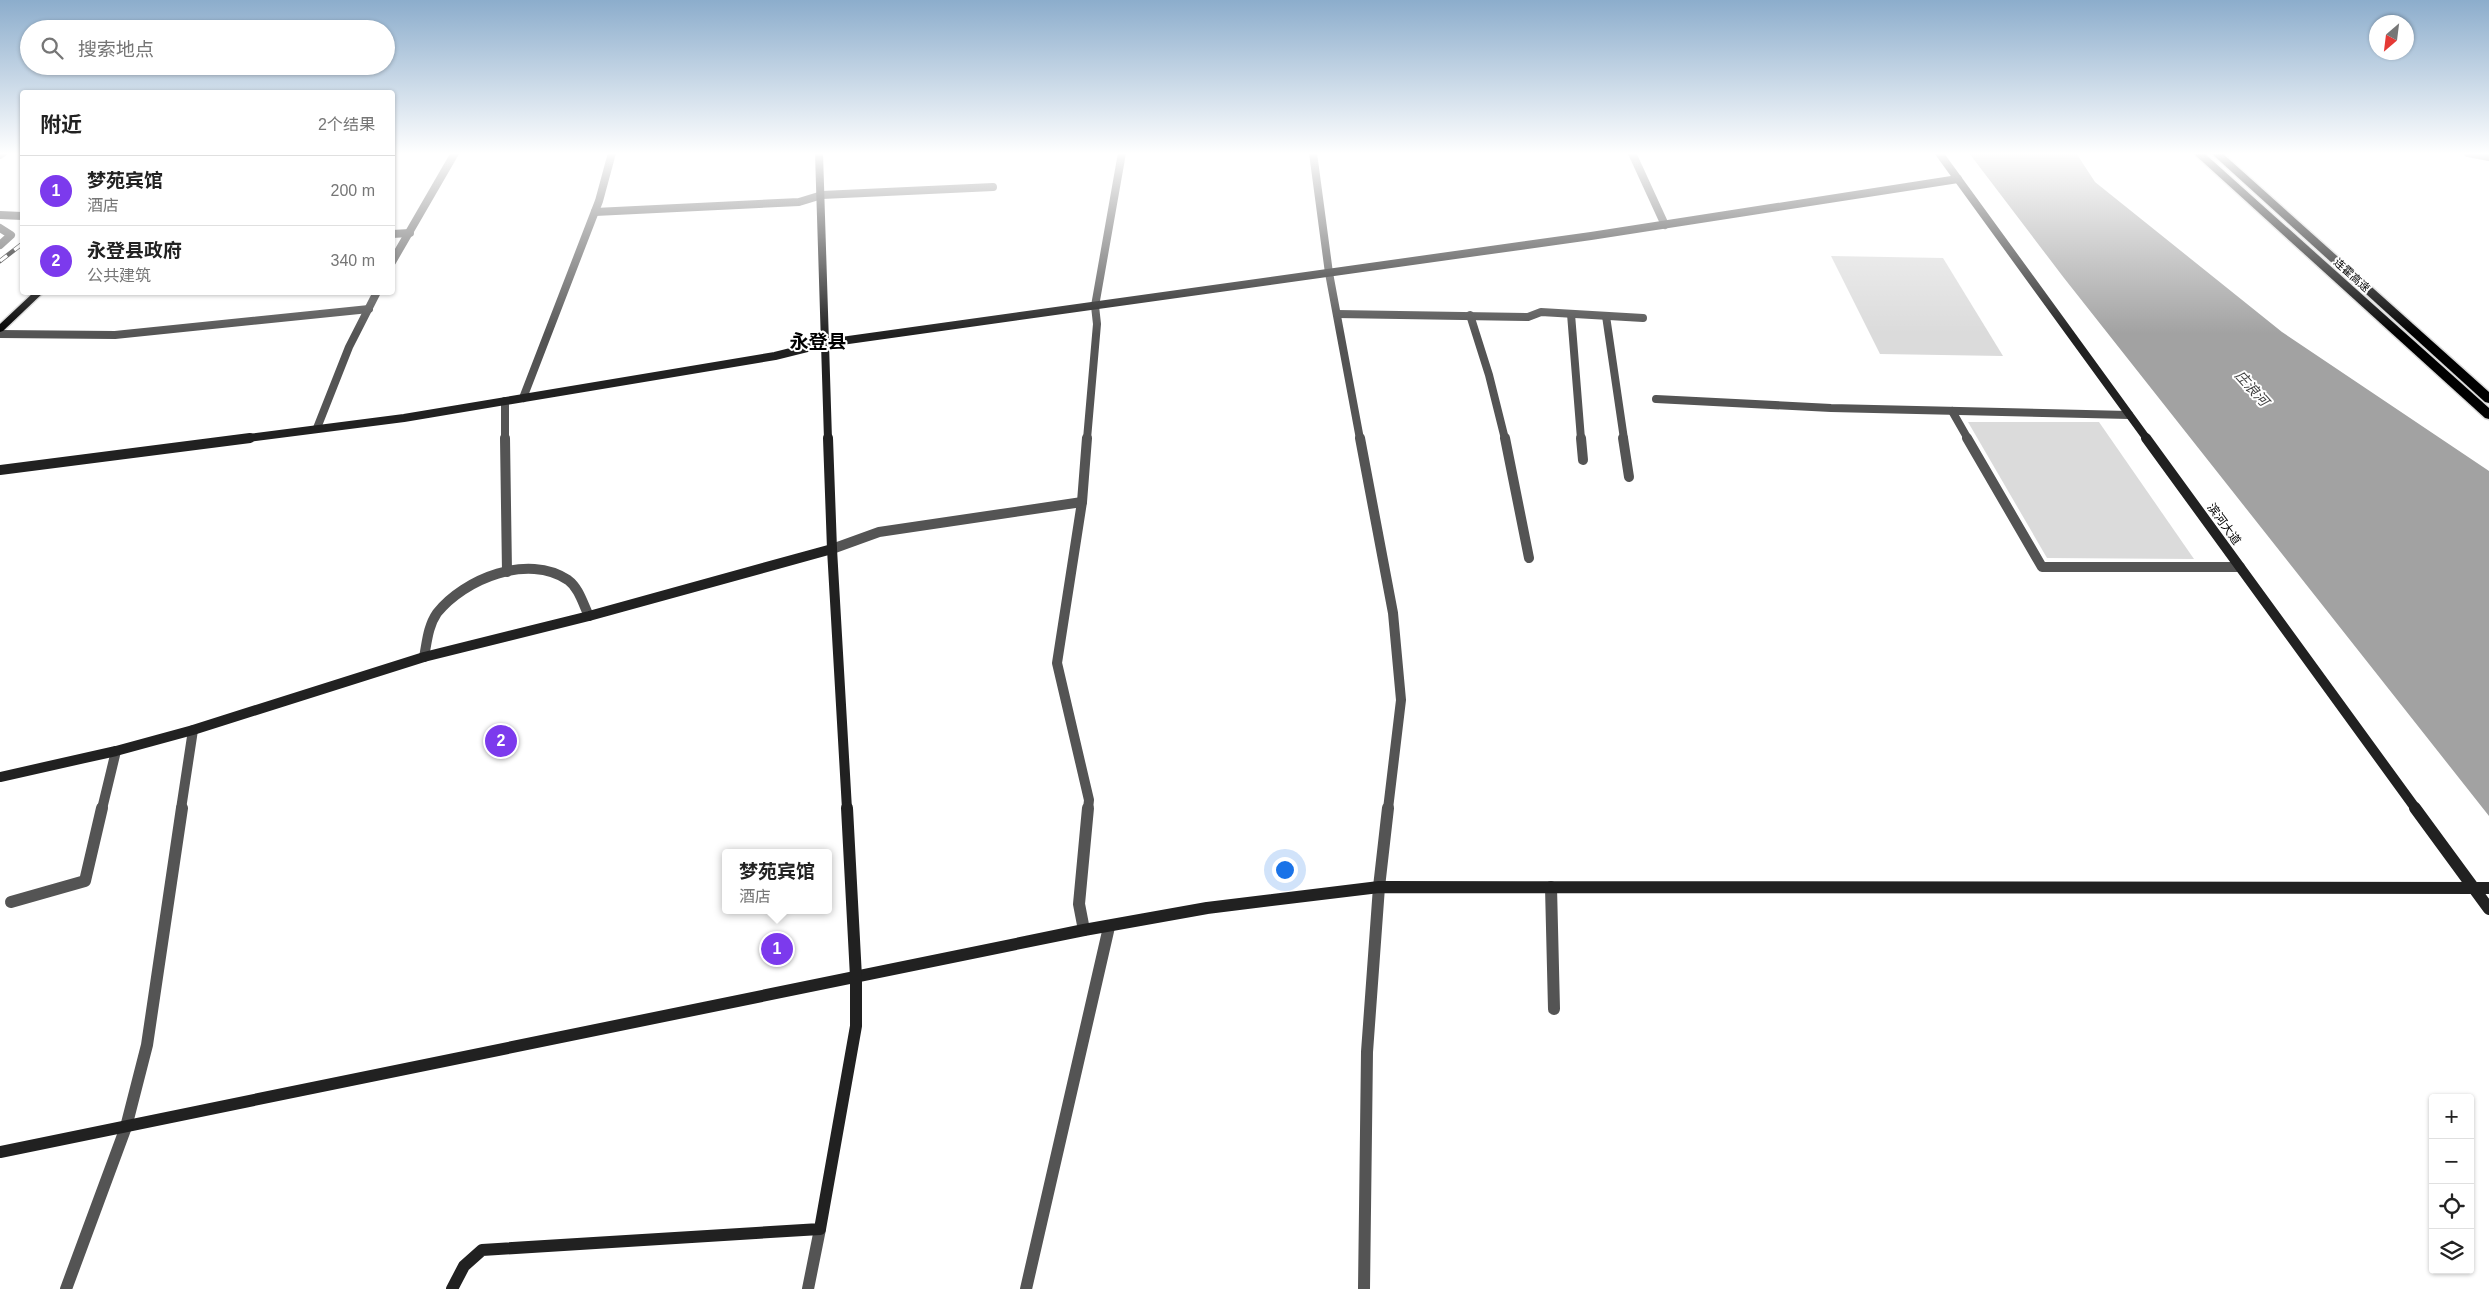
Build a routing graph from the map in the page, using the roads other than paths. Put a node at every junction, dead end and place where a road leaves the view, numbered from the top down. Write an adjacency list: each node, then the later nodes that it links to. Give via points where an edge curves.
1 (421, 213): 15 (street)
2 (594, 213): 32 (street)
3 (823, 213): 31 (street)
4 (1111, 213): 22 (street)
5 (1321, 213): 19 (street)
6 (1660, 213): 13 (street)
7 (1737, 213): 13 (street)
8 (1982, 213): 37 (street, 滨河大道)
9 (2265, 213): 38 (highway, 连霍高速)
10 (2283, 213): 34 (highway, 连霍高速)
11 (0, 215): 12 (street)
12 (20, 216)
13 (1665, 224): 19 (street)
14 (0, 228): 17 (street, via 12,235)
15 (410, 233): 16 (street); 18 (street)
16 (395, 234)
17 (0, 245)
18 (395, 257)
19 (1329, 273): 22 (street); 24 (street)
20 (37, 295): 29 (main road)
21 (376, 295): 23 (street)
22 (1095, 306): 31 (street); 43 (street, via 1097,324)
23 (369, 309): 30 (street, via 115,335); 39 (street, via 349,347)
24 (1337, 314): 26 (street); 53 (street, via 1393,613 1400,700)
25 (1571, 314): 26 (street, via 1541,312 1528,317); 27 (street); 40 (street)
26 (1470, 315): 45 (street, via 1504,428)
27 (1606, 316): 28 (street); 42 (street)
28 (1643, 318)
29 (0, 329)
30 (0, 334)
31 (827, 343): 32 (street, via 775,356); 44 (street)
32 (523, 398): 35 (street)
33 (1656, 399): 36 (street)
34 (2489, 399)
35 (505, 401): 39 (street); 47 (street)
36 (1952, 411): 37 (street); 46 (street, via 2042,567)
37 (2129, 415): 46 (street, 滨河大道)
38 (2489, 415)
39 (317, 428): 41 (street)
40 (1583, 460)
41 (0, 470)
42 (1629, 477)
43 (1082, 502): 44 (street, via 879,532); 60 (street, via 1057,663 1089,800 1079,904)
44 (832, 549): 48 (street); 61 (street)
45 (1529, 558)
46 (2240, 567): 55 (street, 滨河大道)
47 (506, 572): 48 (street, via 531,570 562,576 575,586); 49 (street, via 472,584 445,604 430,628)
48 (589, 616): 49 (street)
49 (424, 657): 50 (street)
50 (193, 730): 51 (street); 63 (street, via 147,1045)
51 (116, 751): 52 (street); 57 (street, via 85,881)
52 (0, 777)
53 (1379, 887): 54 (street); 59 (street, via 1207,908); 70 (street, via 1367,1052)
54 (1551, 887): 55 (street); 62 (street)
55 (2474, 888): 56 (street); 58 (street, 滨河大道)
56 (2489, 888)
57 (11, 902)
58 (2489, 909)
59 (1109, 927): 60 (street); 69 (street)
60 (1084, 930): 61 (street)
61 (856, 977): 63 (street); 65 (street, via 856,1026)
62 (1554, 1009)
63 (126, 1126): 64 (street); 66 (street)
64 (0, 1152)
65 (820, 1229): 67 (street, via 482,1250 464,1266); 68 (street)
66 (66, 1289)
67 (452, 1289)
68 (808, 1289)
69 (1026, 1289)
70 (1364, 1289)

